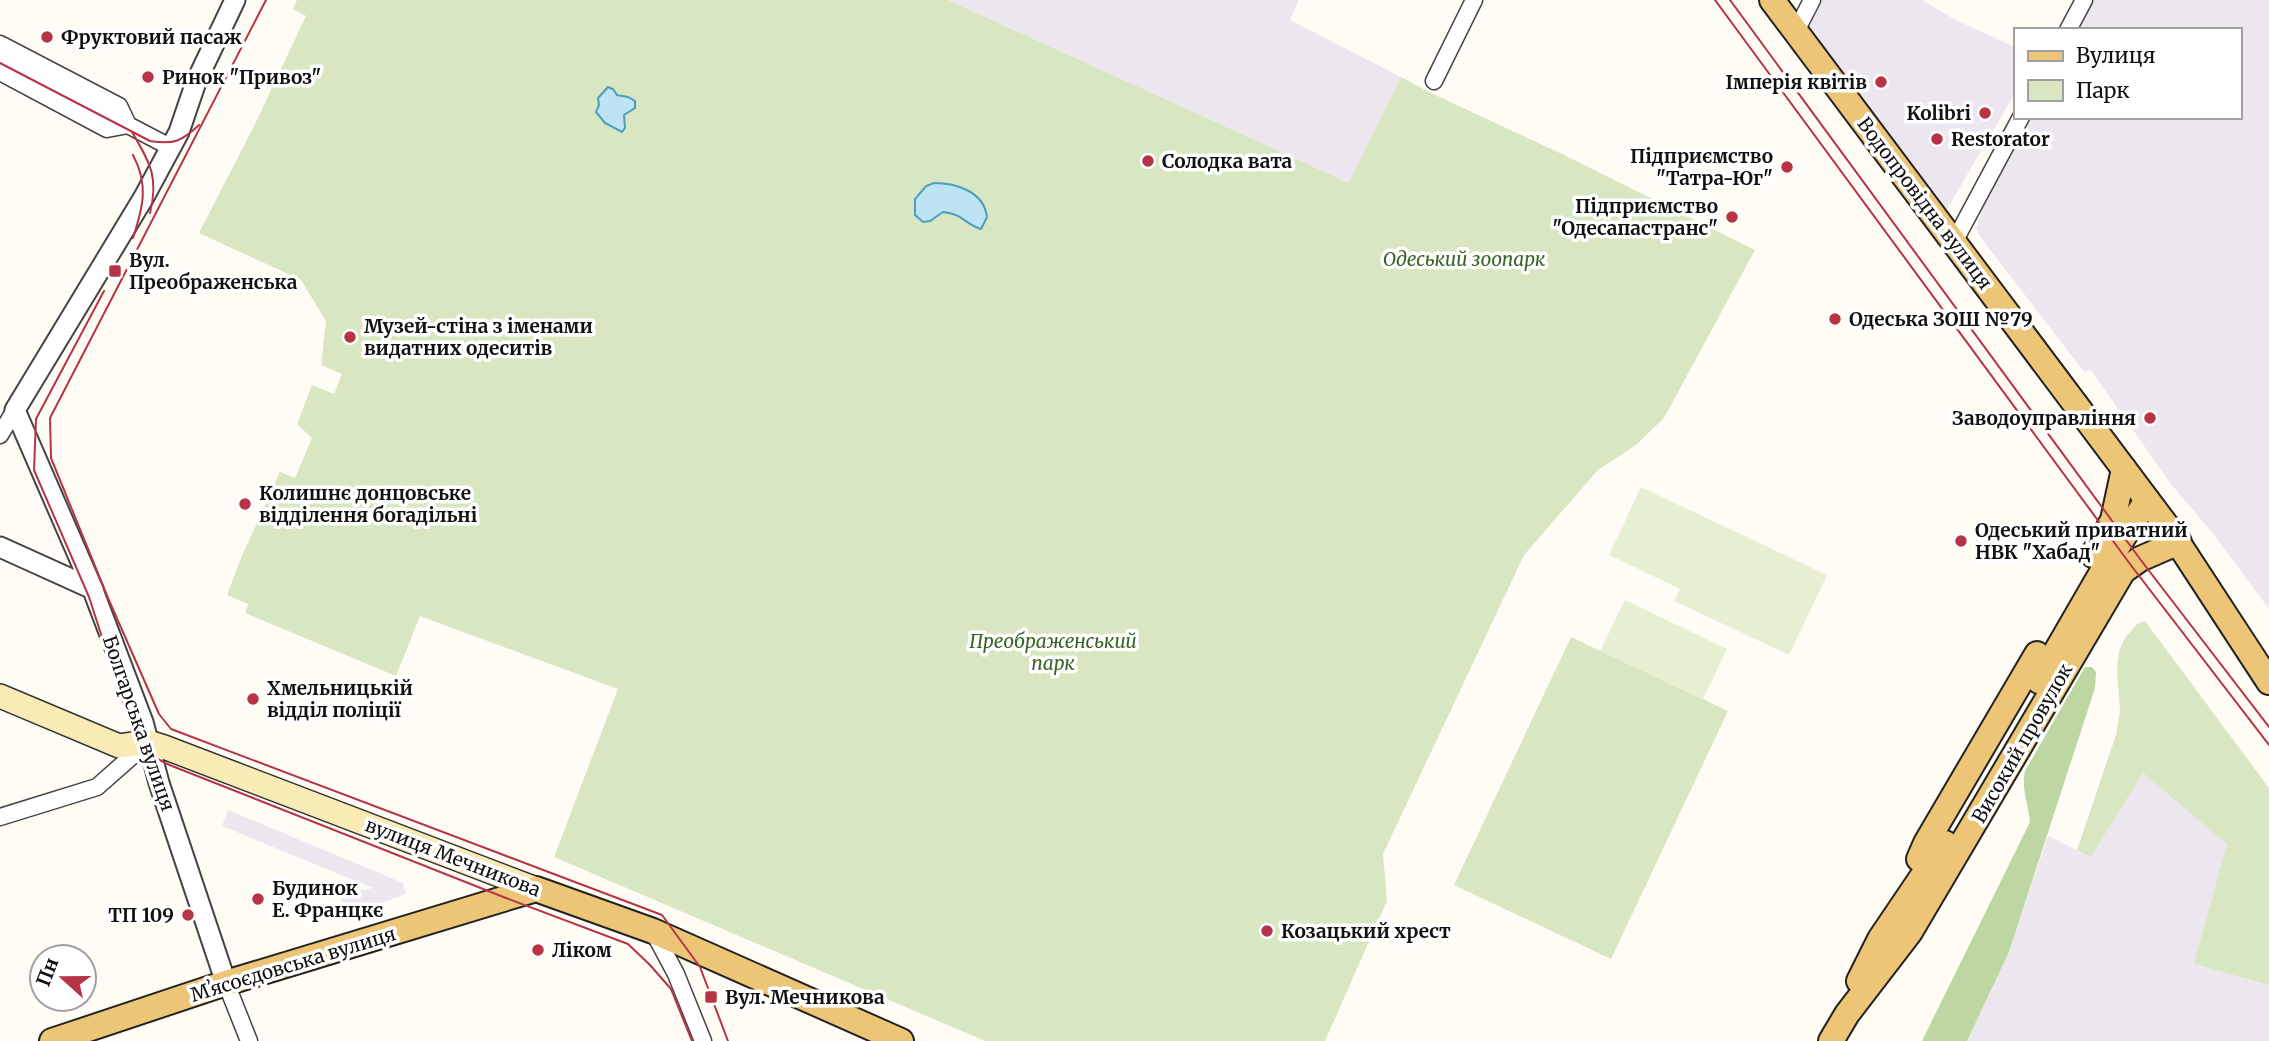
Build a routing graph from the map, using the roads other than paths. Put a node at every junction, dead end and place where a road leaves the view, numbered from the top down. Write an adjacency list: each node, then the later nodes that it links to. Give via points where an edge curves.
1 (235, 0): 13 (street, via 195,82)
2 (247, 0): 13 (street, via 204,86)
3 (1474, 0): 12 (street)
4 (1772, 0): 8 (main road, Водопровідна вулиця)
5 (1812, 0): 8 (street)
6 (2084, 0): 7 (street)
7 (2069, 28)
8 (1796, 31): 17 (main road, Водопровідна вулиця)
9 (0, 44): 15 (street, via 119,106)
10 (0, 58): 15 (street)
11 (0, 72): 15 (street, via 107,129)
12 (1434, 81)
13 (190, 103): 16 (street)
14 (2020, 119): 17 (street)
15 (128, 125): 16 (street)
16 (170, 147): 18 (street)
17 (1954, 242): 20 (main road, Водопровідна вулиця)
18 (15, 410): 19 (street); 24 (street, Болгарська вулиця)
19 (0, 435)
20 (2124, 469): 21 (main road, Водопровідна вулиця); 30 (main road, Високий провулок, via 2113,520 1926,843)
21 (2147, 500): 22 (main road, Водопровідна вулиця); 30 (main road, Високий провулок, via 1948,839)
22 (2179, 542): 25 (main road, Водопровідна вулиця); 32 (main road, Високий провулок, via 2123,571 1910,932)
23 (0, 547): 24 (street)
24 (93, 589): 27 (street, Болгарська вулиця)
25 (2269, 682)
26 (0, 696): 27 (main road, вулиця Мечникова, via 119,746)
27 (148, 742): 28 (street, via 97,788); 29 (main road, вулиця Мечникова); 33 (street, Болгарська вулиця)
28 (0, 817)
29 (536, 889): 31 (main road, вулиця Мечникова); 33 (main road, Мʼясоєдовська вулиця)
30 (1907, 896): 32 (main road, Високий провулок); 34 (main road, Високий провулок, via 1870,957)
31 (653, 931): 37 (street); 38 (main road, вулиця Мечникова)
32 (1884, 965): 34 (main road, Високий провулок)
33 (226, 983): 35 (main road, Мʼясоєдовська вулиця); 36 (street, Болгарська вулиця)
34 (1847, 1014): 39 (main road, Високий провулок)
35 (51, 1041)
36 (249, 1041)
37 (703, 1041)
38 (901, 1041)
39 (1831, 1041)

